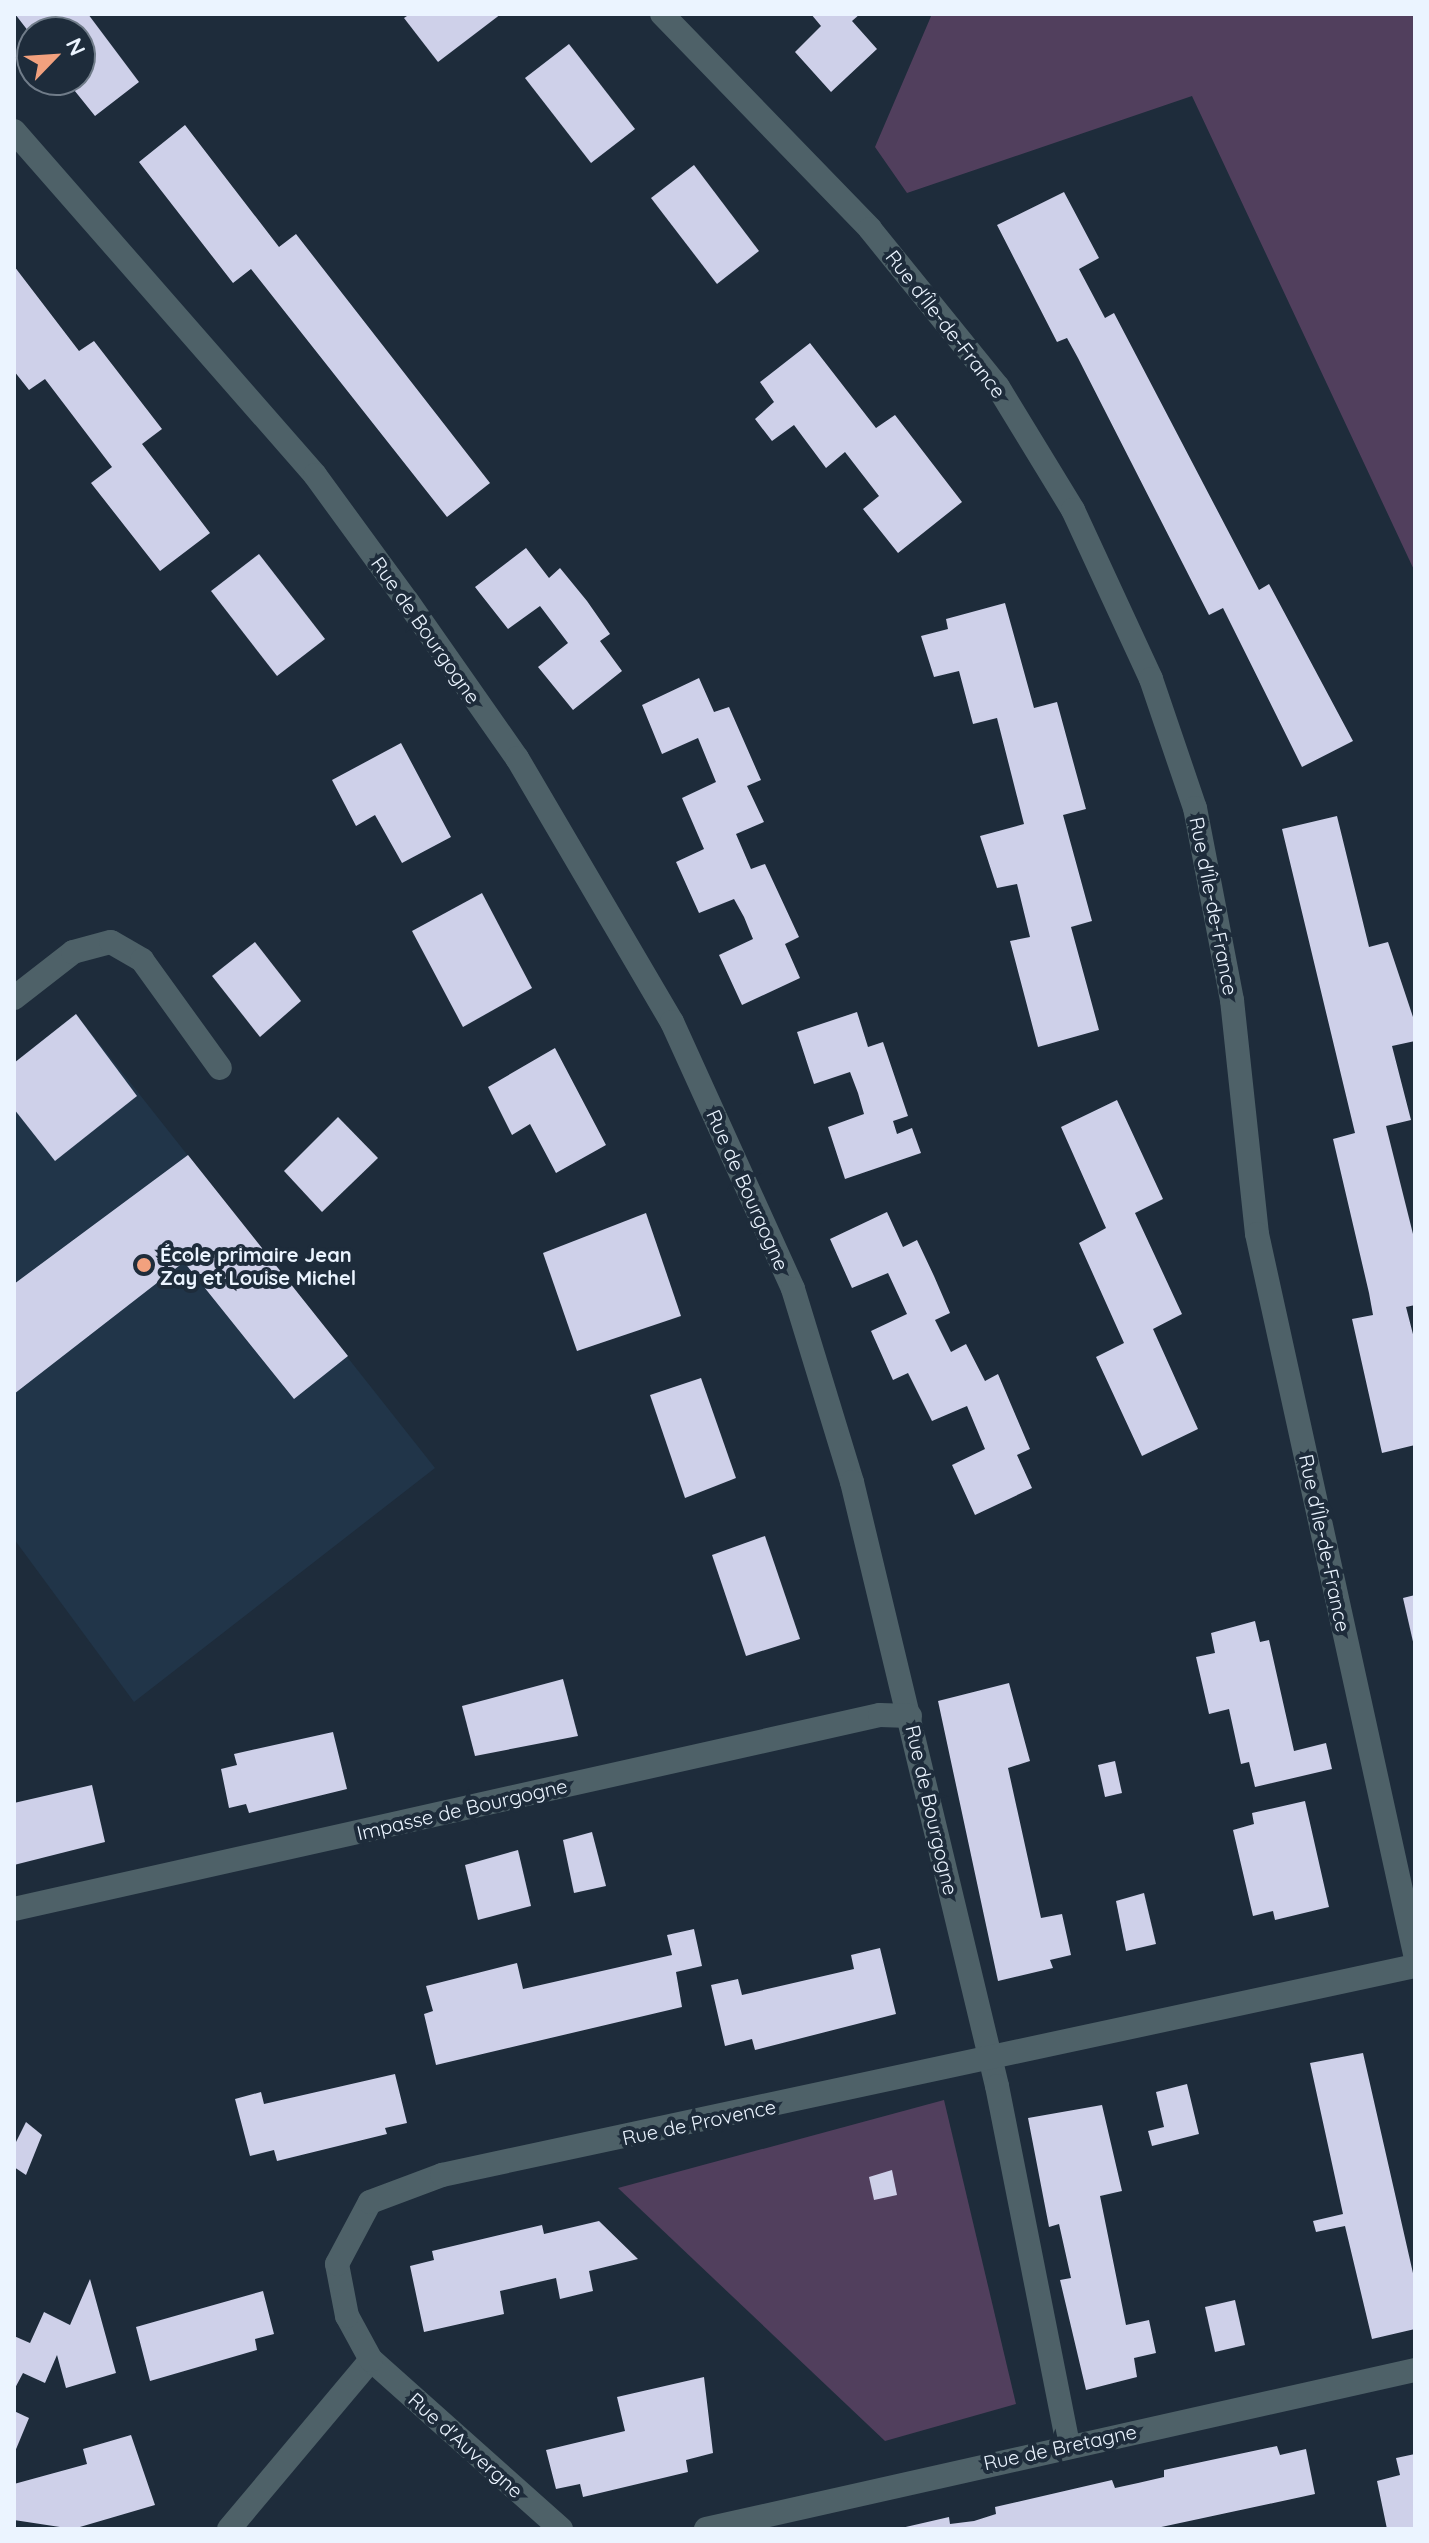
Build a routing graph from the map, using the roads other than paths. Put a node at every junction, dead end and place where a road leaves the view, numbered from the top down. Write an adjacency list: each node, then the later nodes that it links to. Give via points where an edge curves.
1 (662, 14): 7 (street, Rue d'Île-de-France, via 870,229 998,387 1073,510 1151,679 1195,808 1232,1000 1257,1234)
2 (14, 131): 5 (street, Rue de Bourgogne, via 315,475 517,758 595,885 672,1022 793,1289)
3 (14, 998): 4 (street, via 73,952 111,942 142,960)
4 (220, 1068)
5 (910, 1716): 6 (street, Impasse de Bourgogne, via 880,1715); 9 (street, Rue de Bourgogne)
6 (14, 1909)
7 (1415, 1954)
8 (1415, 1966): 9 (street, Rue de Provence)
9 (990, 2060): 10 (street, Rue de Provence, via 442,2175 370,2202 337,2264 347,2316); 12 (street, Rue de Bourgogne)
10 (371, 2360): 13 (street); 14 (street, Rue d'Auvergne)
11 (1415, 2370): 12 (street, Rue de Bretagne)
12 (1068, 2443): 15 (street, Rue de Bretagne)
13 (229, 2529)
14 (561, 2529)
15 (706, 2529)

